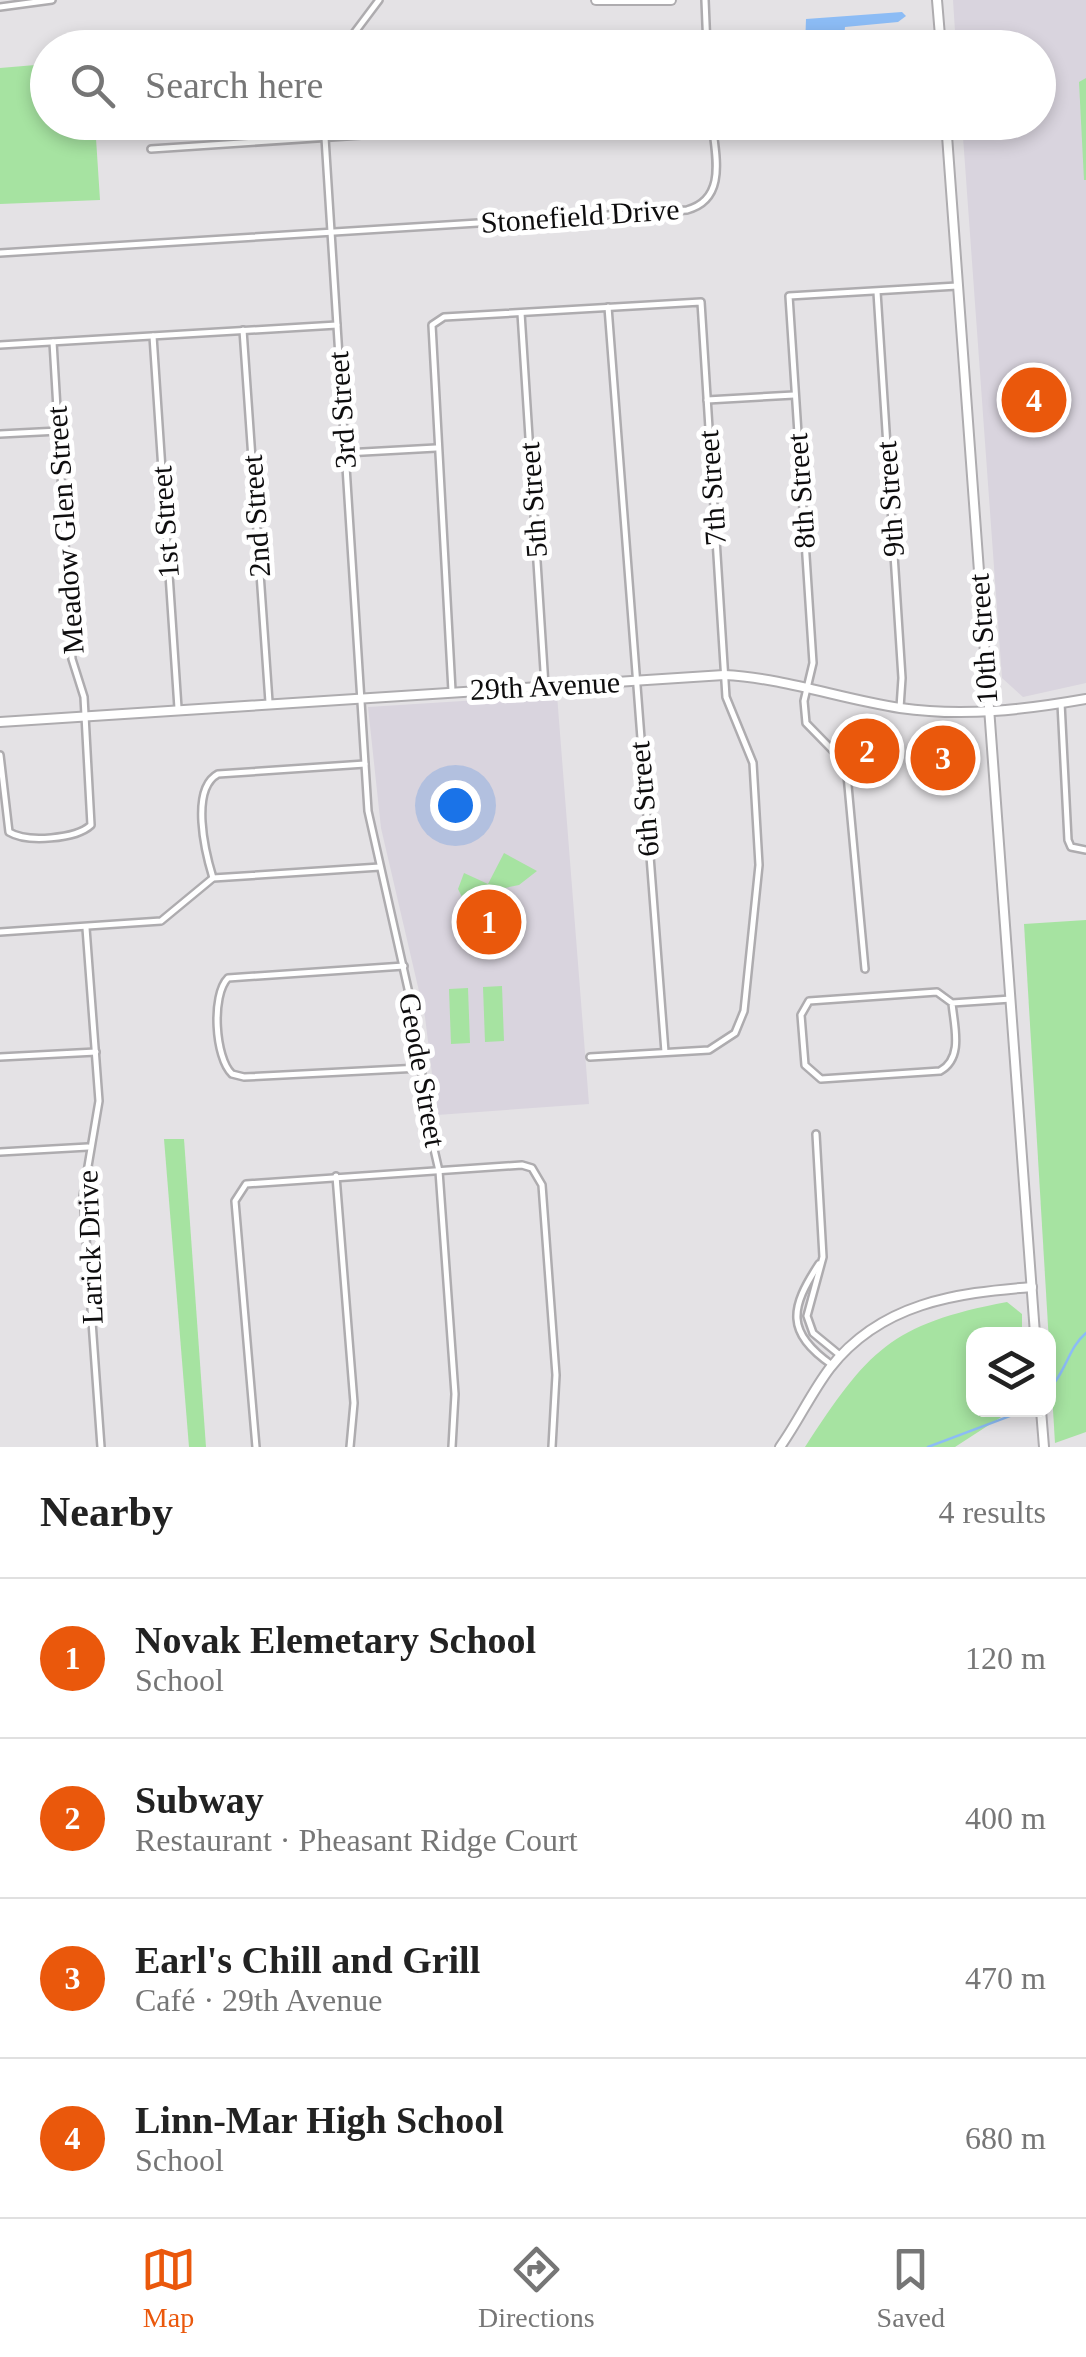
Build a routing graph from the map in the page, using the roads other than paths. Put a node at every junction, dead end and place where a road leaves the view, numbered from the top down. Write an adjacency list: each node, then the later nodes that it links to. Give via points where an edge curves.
1 (52, 0): 7 (street)
2 (379, 0): 8 (street)
3 (596, 0): 4 (street)
4 (670, 0)
5 (704, 0): 9 (street)
6 (937, 0): 10 (street)
7 (0, 7)
8 (356, 30)
9 (706, 30)
10 (939, 30)
11 (267, 140): 15 (street)
12 (325, 140): 16 (street, 3rd Street)
13 (713, 140): 16 (street, Stonefield Drive, via 716,184 696,207)
14 (947, 140): 18 (street, 10th Street)
15 (151, 148)
16 (331, 233): 17 (street, Stonefield Drive); 22 (street, 3rd Street)
17 (0, 253)
18 (958, 286): 19 (street); 44 (street, 10th Street)
19 (877, 291): 27 (street, 8th Street, via 789,296); 43 (street, 9th Street)
20 (608, 308): 21 (street); 28 (street, 7th Street, via 700,302); 34 (street, 6th Street)
21 (521, 313): 31 (street, via 444,317 432,325); 35 (street, 5th Street)
22 (336, 325): 23 (street); 32 (street, 3rd Street)
23 (243, 330): 24 (street); 40 (street, 2nd Street)
24 (153, 336): 25 (street); 42 (street, 1st Street)
25 (53, 342): 26 (street); 29 (street, Meadow Glen Street)
26 (0, 345)
27 (795, 394): 28 (street); 36 (street, 8th Street)
28 (707, 400): 33 (street, 7th Street)
29 (58, 431): 30 (street); 45 (street, Meadow Glen Street, via 72,659)
30 (0, 434)
31 (436, 448): 32 (street); 37 (street)
32 (345, 454): 38 (street, 3rd Street)
33 (724, 675): 34 (street, 29th Avenue); 36 (street, 29th Avenue); 59 (street, 7th Street, via 730,710 753,763 760,865 744,1011 725,1043)
34 (633, 680): 35 (street, 29th Avenue); 59 (street, 6th Street)
35 (545, 686): 37 (street, 29th Avenue)
36 (810, 686): 43 (street, 29th Avenue); 55 (street, 8th Street, via 802,712 806,723 837,751 850,778)
37 (452, 692): 38 (street, 29th Avenue)
38 (361, 696): 40 (street, 29th Avenue); 48 (street, Geode Street)
39 (1086, 698): 41 (street, 29th Avenue)
40 (269, 702): 42 (street, 29th Avenue)
41 (1061, 703): 44 (street, 29th Avenue); 49 (street, via 1068,840)
42 (178, 708): 45 (street, 29th Avenue)
43 (900, 708): 44 (street, 29th Avenue)
44 (988, 712): 56 (street, 10th Street)
45 (86, 716): 46 (street, 29th Avenue); 47 (street, Meadow Glen Street, via 92,818 81,834 9,832)
46 (0, 722)
47 (0, 756)
48 (365, 764): 50 (street, Geode Street); 51 (street, via 210,778 202,795)
49 (1086, 850)
50 (380, 868): 51 (street); 54 (street, Geode Street)
51 (213, 878): 52 (street, via 161,920)
52 (86, 928): 53 (street); 58 (street, Larick Drive)
53 (0, 932)
54 (404, 966): 62 (street, Geode Street); 62 (street, via 228,978 218,994 221,1057 232,1074)
55 (864, 969)
56 (1011, 999): 57 (street); 69 (street, 10th Street)
57 (952, 1003): 57 (street, via 937,992 808,1001 800,1015 805,1065 821,1080 940,1070 956,1055)
58 (96, 1052): 60 (street); 64 (street, Larick Drive, via 99,1101)
59 (664, 1052): 61 (street)
60 (0, 1057)
61 (590, 1057)
62 (420, 1068): 66 (street, Geode Street)
63 (816, 1134): 68 (street)
64 (88, 1147): 65 (street); 74 (street, Larick Drive, via 83,1196)
65 (0, 1152)
66 (439, 1171): 67 (street); 77 (street, Geode Street, via 455,1394); 78 (street, via 522,1165 540,1176 556,1374)
67 (336, 1176): 75 (street, via 256,1181 235,1201); 76 (street, via 354,1403)
68 (824, 1257): 71 (street, via 808,1316 813,1333); 72 (street, via 796,1306 797,1323 803,1340)
69 (1032, 1287): 70 (street, 10th Street); 71 (street, via 968,1292 908,1308)
70 (1035, 1327)
71 (841, 1356): 72 (street)
72 (832, 1366): 79 (street)
73 (1042, 1417): 80 (street)
74 (102, 1447)
75 (256, 1447)
76 (350, 1447)
77 (452, 1447)
78 (552, 1447)
79 (780, 1447)
80 (1044, 1447)

